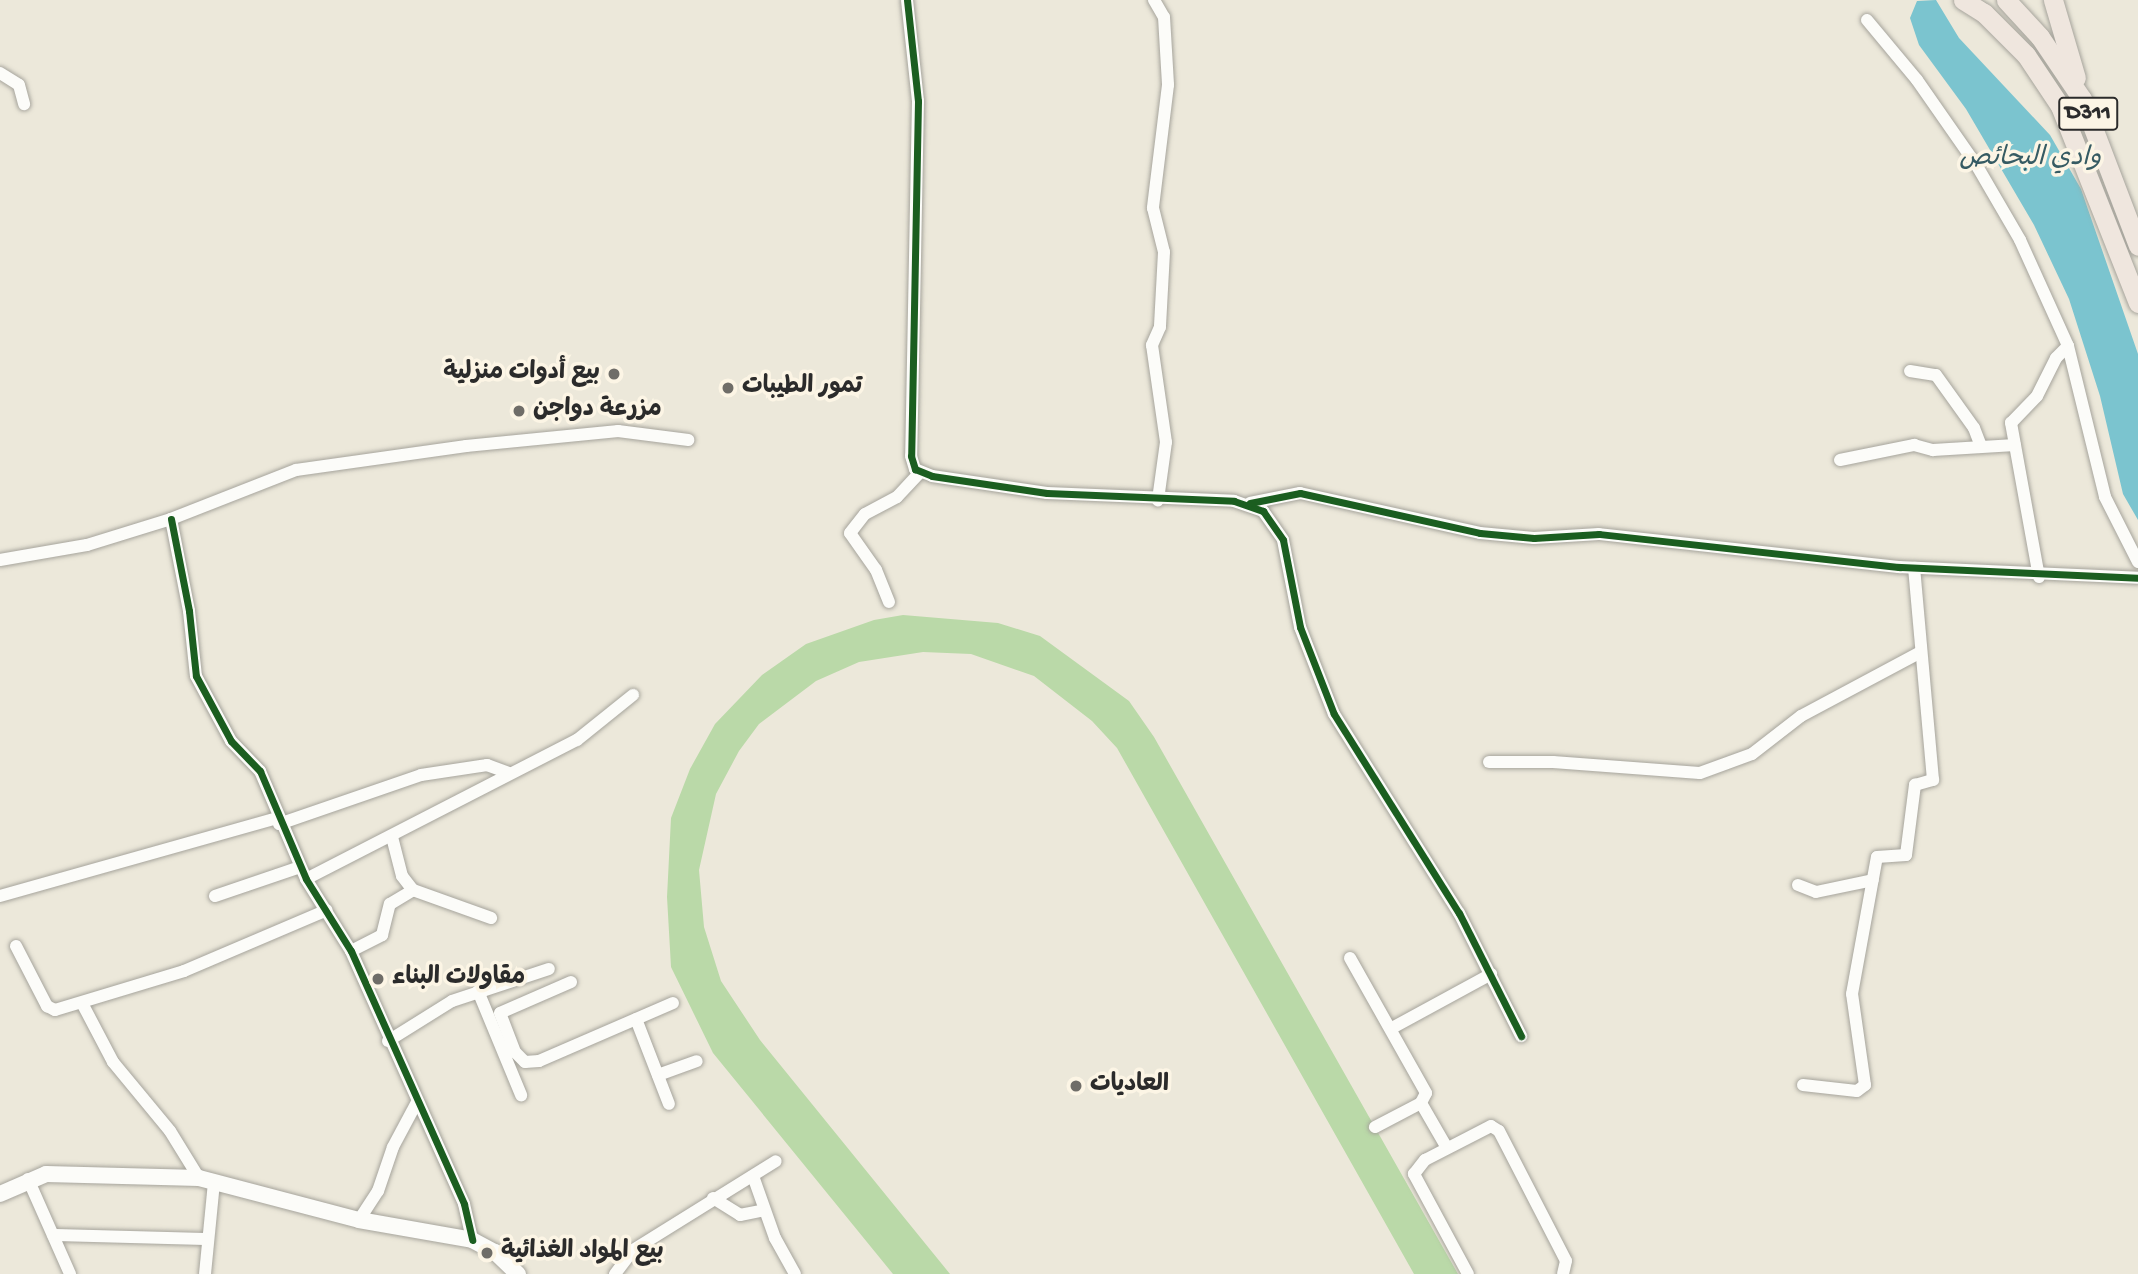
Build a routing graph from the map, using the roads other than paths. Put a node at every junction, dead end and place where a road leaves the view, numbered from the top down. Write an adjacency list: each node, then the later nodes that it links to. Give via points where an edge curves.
1 (907, 0): 18 (street, via 918,101 911,456)
2 (1154, 0): 19 (street, via 1164,17 1168,85 1153,208 1164,252 1160,327 1152,345 1166,442)
3 (1963, 0): 5 (main road, D311)
4 (2053, 0): 8 (main road)
5 (2000, 7): 8 (main road, D311, via 2040,37); 11 (main road, D311, via 2060,106)
6 (1867, 20): 12 (street, via 1978,166 2020,240)
7 (0, 73): 9 (street, via 19,85)
8 (2082, 99): 10 (main road, D311)
9 (24, 104)
10 (2138, 246)
11 (2138, 303)
12 (2068, 346): 15 (street, via 2056,358 2037,396 2011,423); 23 (street, via 2105,497)
13 (1910, 371): 16 (street, via 1936,375)
14 (688, 440): 21 (street, via 618,431 296,470)
15 (2015, 445): 16 (street); 25 (street)
16 (1982, 446): 17 (street, via 1933,450 1914,445)
17 (1840, 460)
18 (919, 473): 19 (street, via 1047,492); 27 (street, via 897,496 865,514 850,534 876,570)
19 (1158, 500): 20 (street)
20 (1250, 503): 24 (street, via 1300,493 1480,533 1534,538 1599,534); 47 (street, via 1262,511 1283,540 1300,627 1334,714 1459,913)
21 (171, 519): 22 (street, via 87,545); 32 (street, via 190,611 196,676 231,741 260,771)
22 (0, 560)
23 (2138, 562)
24 (1914, 568): 25 (street); 28 (street)
25 (2039, 577): 26 (street)
26 (2138, 578)
27 (889, 602)
28 (1919, 653): 30 (street, via 1801,716 1752,754 1700,773); 36 (street, via 1933,780 1915,785 1906,855 1877,857)
29 (633, 695): 31 (street, via 577,740)
30 (1489, 762)
31 (509, 773): 32 (street, via 487,765 421,775); 33 (street)
32 (278, 821): 34 (street); 39 (street)
33 (392, 837): 35 (street); 38 (street, via 402,876)
34 (300, 867): 35 (street); 40 (street)
35 (306, 880): 41 (street)
36 (1873, 880): 37 (street, via 1816,892); 58 (street, via 1852,994 1865,1085 1857,1091)
37 (1798, 886)
38 (413, 890): 42 (street); 44 (street, via 393,900 382,935)
39 (0, 896)
40 (215, 896)
41 (327, 910): 44 (street); 50 (street, via 184,971)
42 (491, 918)
43 (16, 946): 50 (street, via 47,1006 55,1010)
44 (352, 951): 55 (street)
45 (1350, 958): 53 (street)
46 (549, 969): 49 (street)
47 (1491, 974): 53 (street); 54 (street)
48 (571, 982): 52 (street, via 500,1013 515,1052 525,1062 539,1061)
49 (478, 990): 55 (street, via 439,1007); 59 (street)
50 (82, 1003): 68 (street, via 113,1062)
51 (673, 1003): 52 (street)
52 (636, 1019): 57 (street)
53 (1392, 1028): 60 (street, via 1426,1093)
54 (1521, 1036)
55 (388, 1041): 61 (street)
56 (697, 1061): 57 (street)
57 (658, 1075): 62 (street)
58 (1803, 1085)
59 (521, 1096)
60 (1422, 1102): 63 (street); 64 (street)
61 (416, 1104): 72 (street, via 393,1147 378,1191); 75 (street, via 464,1204)
62 (669, 1104)
63 (1375, 1127)
64 (1447, 1148): 81 (street, via 1420,1163 1415,1180); 82 (street, via 1488,1127 1498,1128 1566,1261)
65 (776, 1161): 66 (street)
66 (753, 1176): 70 (street); 71 (street)
67 (28, 1179): 68 (street, via 46,1174); 69 (street); 73 (street)
68 (206, 1180): 72 (street); 74 (street)
69 (0, 1194)
70 (713, 1198): 71 (street, via 740,1215); 79 (street, via 625,1256)
71 (765, 1210): 80 (street)
72 (359, 1220): 75 (street)
73 (53, 1235): 74 (street); 76 (street)
74 (208, 1239): 77 (street)
75 (472, 1240): 78 (street, via 495,1252)
76 (71, 1274)
77 (205, 1274)
78 (518, 1274)
79 (615, 1274)
80 (795, 1274)
81 (1468, 1274)
82 (1563, 1274)

